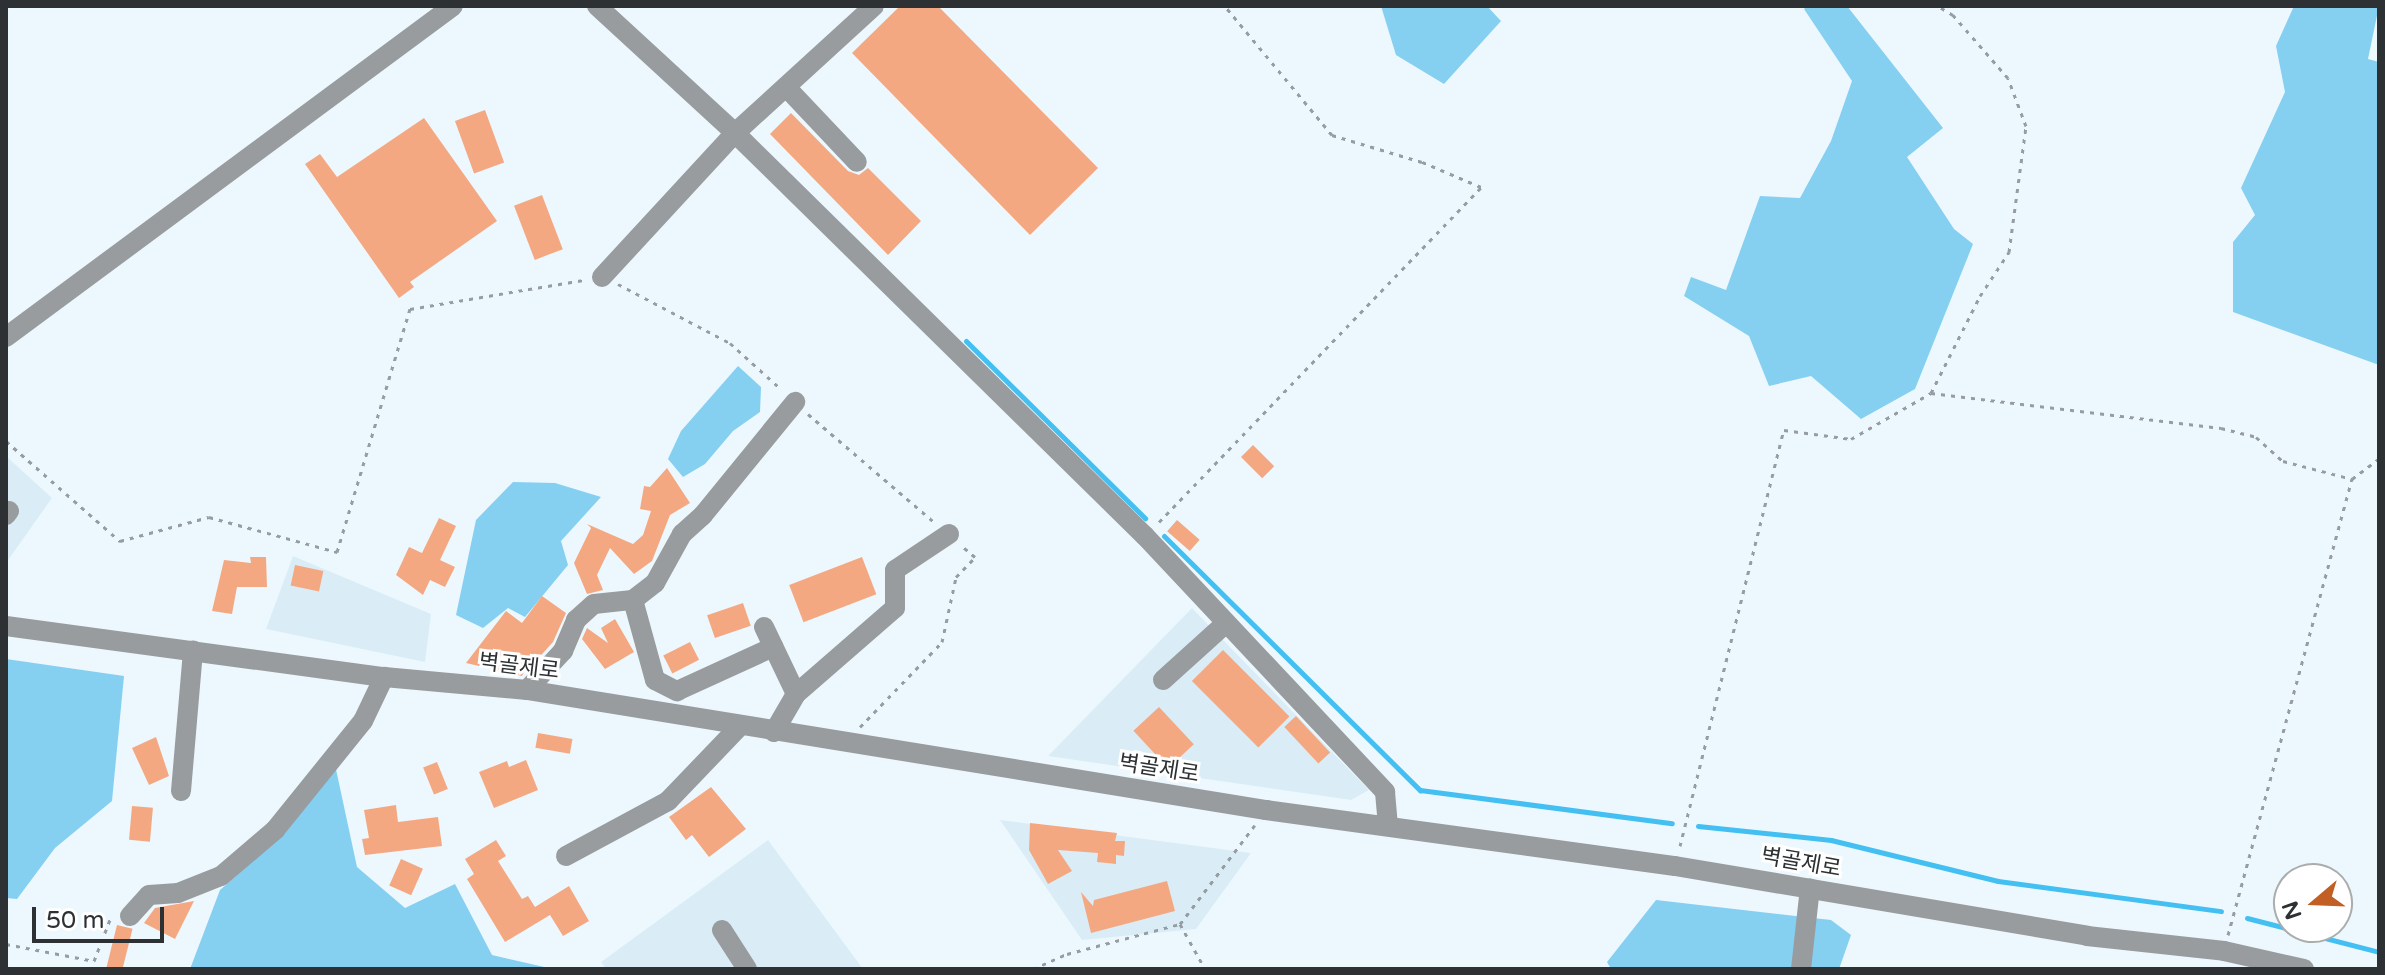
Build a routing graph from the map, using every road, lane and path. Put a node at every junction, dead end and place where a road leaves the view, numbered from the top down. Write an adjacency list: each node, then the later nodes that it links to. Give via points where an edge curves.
1 (453, 6): 10 (street)
2 (597, 6): 7 (street)
3 (874, 6): 6 (street)
4 (1225, 6): 17 (path, via 1332,135 1422,162 1481,187)
5 (1938, 6): 11 (path, via 1953,15 2008,78 2026,126 2009,252 1980,296)
6 (786, 87): 7 (street); 8 (street)
7 (735, 133): 9 (street); 17 (street)
8 (857, 162)
9 (602, 277): 12 (path, via 664,304 730,343); 13 (path, via 410,309 337,552 209,517 120,541)
10 (6, 337)
11 (1931, 393): 15 (path, via 2221,428 2256,437 2283,461); 35 (path, via 1851,439 1784,430)
12 (795, 402): 16 (path); 18 (street, via 682,534 655,583)
13 (6, 441)
14 (2379, 459): 15 (path)
15 (2352, 479): 41 (path)
16 (949, 534): 27 (street, via 895,570 895,608); 30 (path, via 975,557 956,577 942,642)
17 (1145, 536): 19 (street)
18 (633, 600): 22 (street, via 655,680 677,691); 26 (street, via 594,604 576,620 563,651)
19 (1226, 623): 25 (street); 33 (street, via 1385,792)
20 (6, 626): 23 (street, 벽골제로)
21 (764, 627): 22 (street)
22 (773, 647): 27 (street)
23 (193, 651): 24 (street, 벽골제로); 31 (street)
24 (384, 677): 26 (street, 벽골제로); 37 (street, via 363,721 275,830 221,876 178,893 149,895)
25 (1163, 680)
26 (527, 690): 28 (street, 벽골제로)
27 (796, 694): 29 (street)
28 (739, 727): 29 (street, 벽골제로); 34 (street, via 668,801)
29 (774, 732): 30 (street, 벽골제로)
30 (843, 744): 32 (street, 벽골제로)
31 (181, 791)
32 (1266, 810): 33 (street, 벽골제로); 38 (path)
33 (1388, 824): 35 (street, 벽골제로)
34 (566, 856)
35 (1675, 866): 36 (street, 벽골제로)
36 (1810, 888): 41 (street, 벽골제로, via 2087,936); 45 (street)
37 (130, 916): 40 (path, via 111,917 94,961)
38 (1180, 924): 43 (path, via 1067,954); 44 (path)
39 (722, 930): 42 (street)
40 (6, 944)
41 (2224, 951): 46 (street, 벽골제로)
42 (747, 969)
43 (1033, 969)
44 (1205, 969)
45 (1801, 969)
46 (2304, 969)

